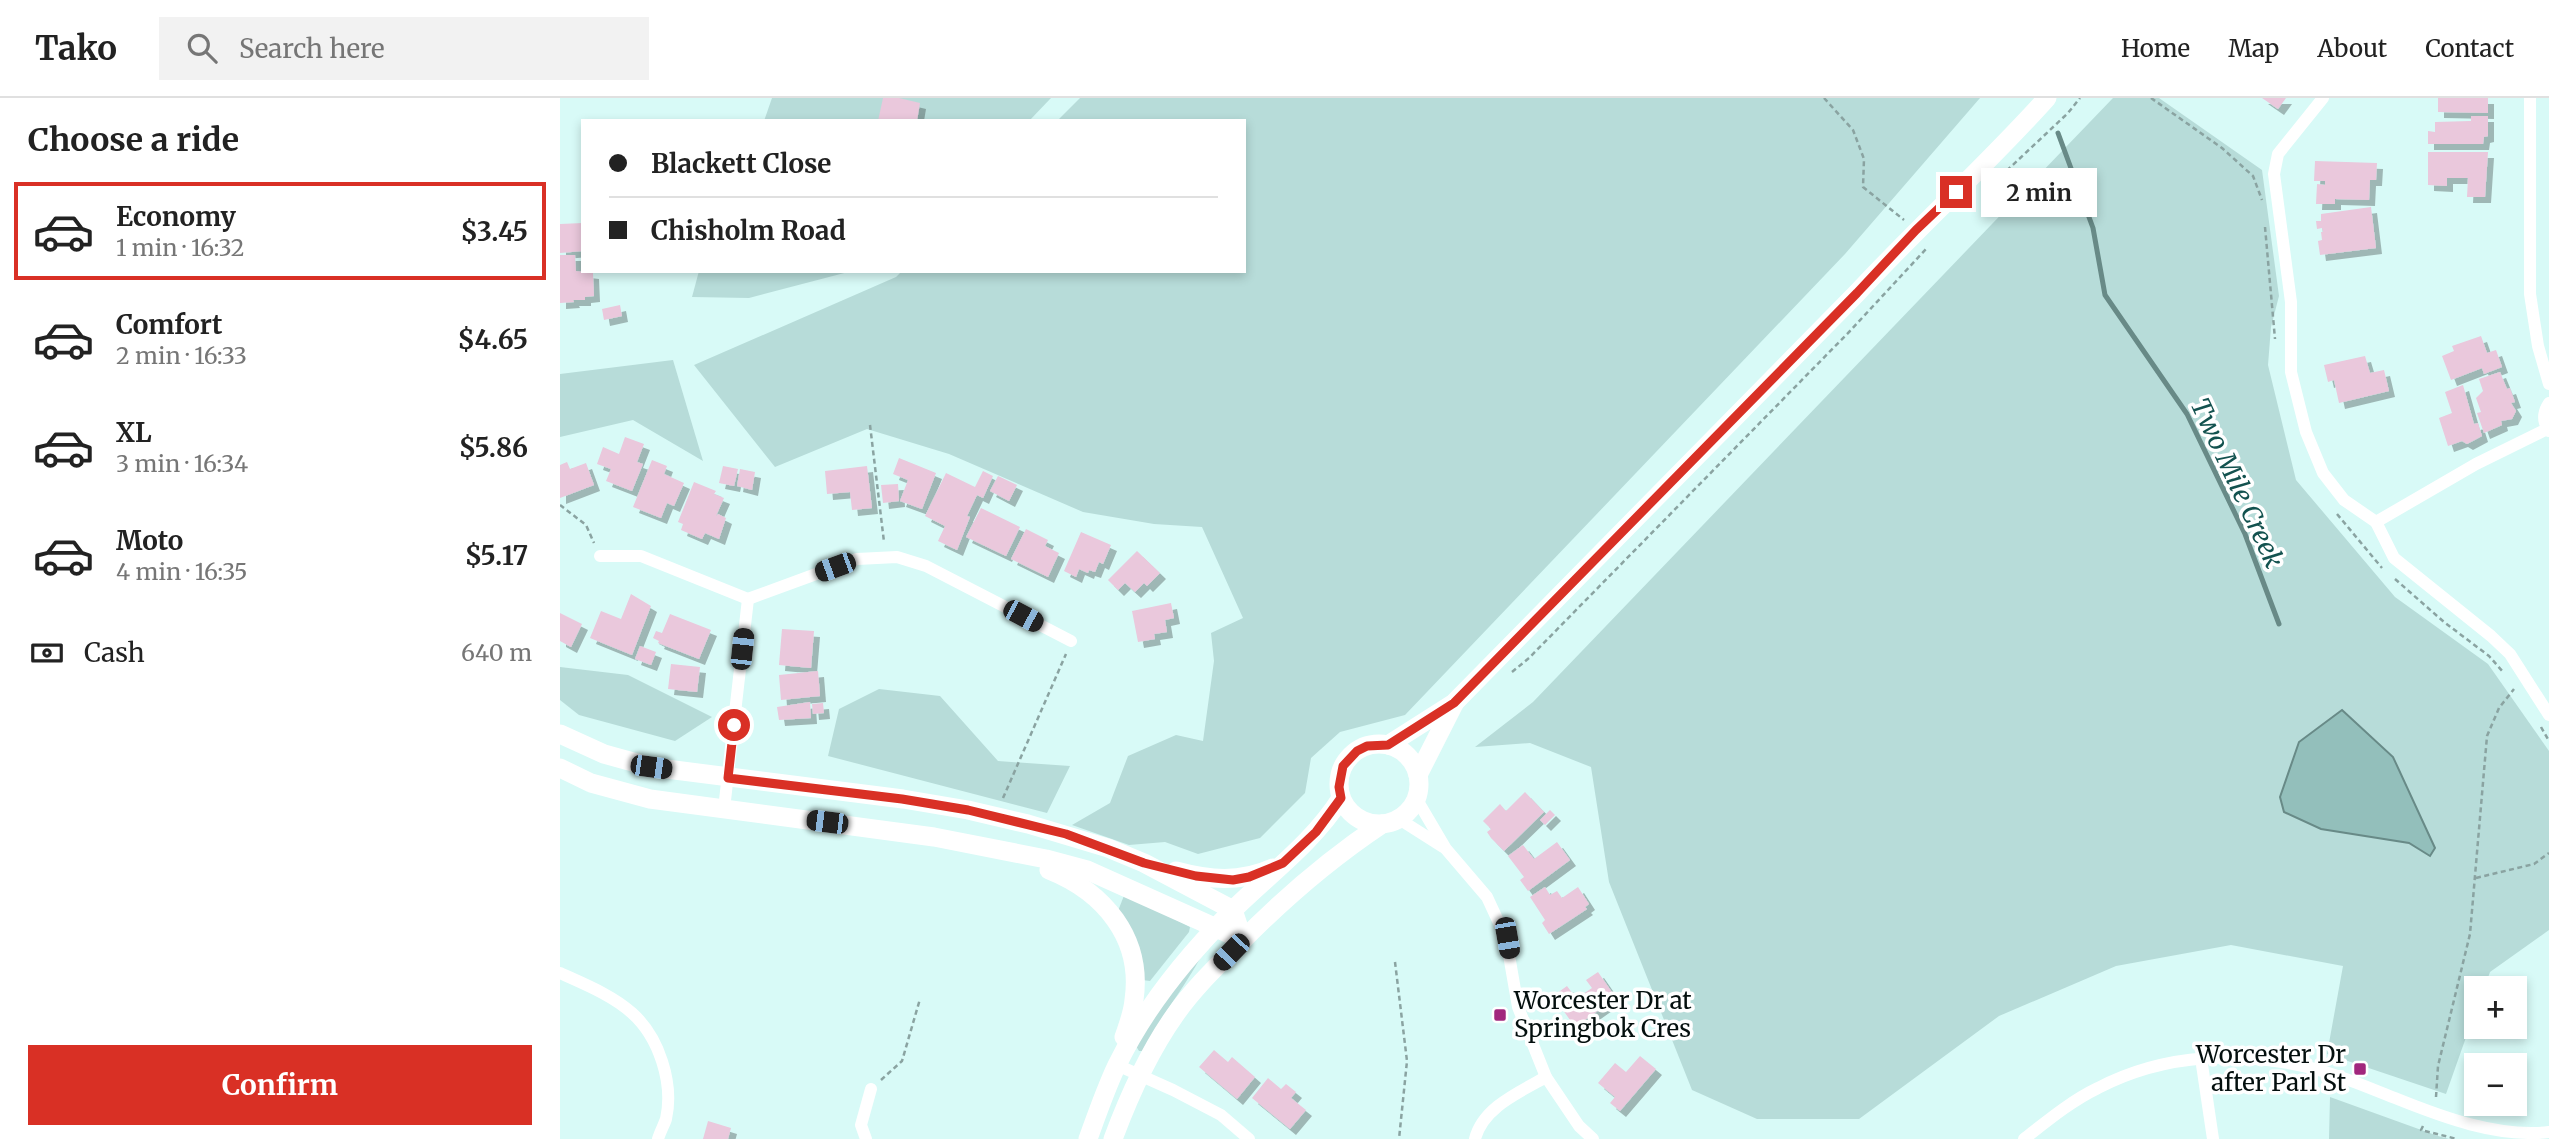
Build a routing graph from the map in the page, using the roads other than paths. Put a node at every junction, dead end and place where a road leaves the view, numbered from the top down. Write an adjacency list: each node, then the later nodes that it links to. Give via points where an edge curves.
1 (2047, 98): 11 (main road)
2 (2323, 98): 7 (street, via 2278,154 2274,174 2291,302 2291,372 2306,432 2323,473 2344,500)
3 (2530, 98): 4 (street, via 2530,294)
4 (2549, 384)
5 (2549, 403): 6 (street, via 2544,411)
6 (2548, 430): 7 (street, via 2476,464)
7 (2375, 522): 12 (street, via 2394,558 2510,654)
8 (600, 556): 9 (street, via 641,555)
9 (748, 599): 10 (street, via 857,559 897,557 926,566); 17 (street)
10 (1071, 641)
11 (1454, 703): 14 (main road); 16 (main road)
12 (2549, 715)
13 (560, 734): 17 (main road, via 604,754 651,767)
14 (1388, 745): 16 (main road, via 1407,756); 18 (main road, via 1367,746 1349,758 1340,777)
15 (560, 768): 20 (main road, via 591,783 650,799)
16 (1418, 775): 19 (main road)
17 (728, 778): 20 (street); 24 (main road, via 968,810 1066,834)
18 (1341, 798): 21 (main road, via 1357,818 1369,823); 25 (main road, via 1316,832)
19 (1416, 798): 21 (main road, via 1409,810); 23 (street)
20 (724, 809): 22 (main road)
21 (1390, 822): 23 (street); 28 (main road, via 1320,867)
22 (997, 848): 27 (main road, via 1087,870); 31 (main road, via 1084,887 1118,922 1135,972 1134,1000)
23 (1446, 849): 33 (street, via 1487,897 1507,938 1518,1007)
24 (1144, 863): 25 (main road, via 1233,880); 26 (main road)
25 (1283, 863): 26 (main road)
26 (1233, 910): 27 (main road); 28 (main road)
27 (1215, 929): 28 (main road); 31 (main road, via 1160,994)
28 (1243, 940): 32 (main road, via 1176,1014)
29 (560, 973): 37 (street, via 631,1013 648,1031 667,1083 666,1118)
30 (2201, 1058): 36 (street, via 2252,1058 2316,1069 2430,1112); 44 (street, via 2152,1067 2106,1084); 45 (street)
31 (1117, 1065): 32 (street); 39 (main road)
32 (1139, 1077): 40 (main road); 41 (street, via 1221,1115)
33 (1546, 1077): 42 (street, via 1496,1106); 43 (street)
34 (871, 1089): 38 (street, via 861,1125)
35 (2549, 1132): 36 (street)
36 (2531, 1137)
37 (658, 1139)
38 (866, 1139)
39 (1088, 1139)
40 (1113, 1139)
41 (1249, 1139)
42 (1475, 1139)
43 (1593, 1139)
44 (2024, 1139)
45 (2213, 1139)

